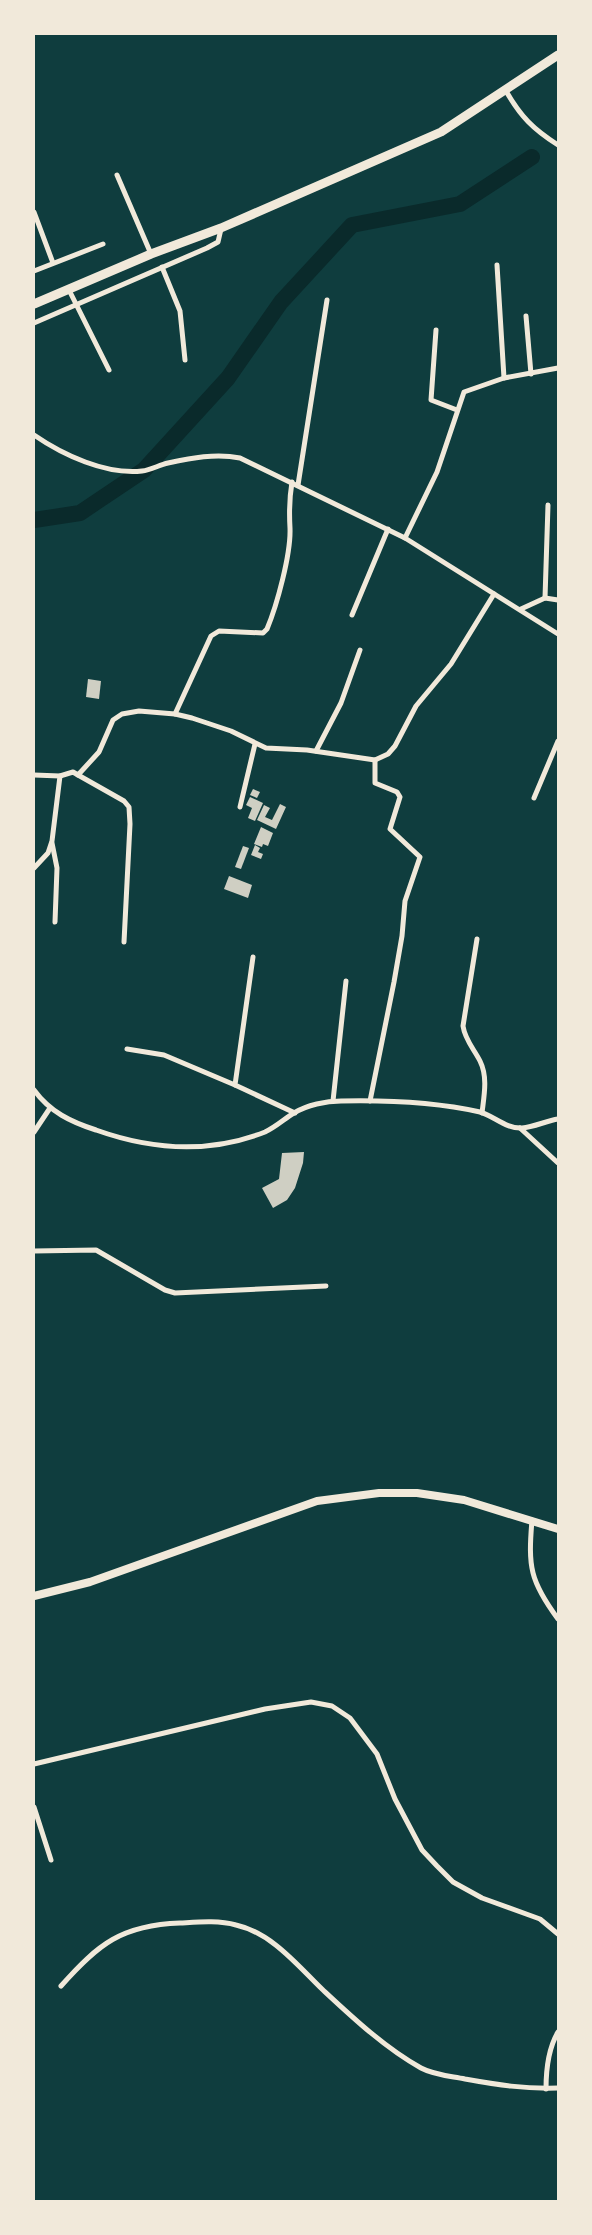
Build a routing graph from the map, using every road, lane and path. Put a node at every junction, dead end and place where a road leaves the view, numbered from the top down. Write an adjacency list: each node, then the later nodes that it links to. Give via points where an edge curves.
1 (558, 55): 2 (main road)
2 (506, 91): 3 (street, via 518,112 532,127); 6 (main road, via 440,132)
3 (558, 145)
4 (117, 175): 8 (street)
5 (34, 212): 9 (street)
6 (222, 228): 8 (main road); 11 (street, via 218,242)
7 (103, 244): 9 (street)
8 (151, 254): 13 (main road)
9 (53, 263): 12 (street)
10 (497, 265): 24 (street)
11 (162, 267): 16 (street); 20 (street, via 180,312)
12 (34, 271)
13 (69, 290): 15 (main road); 16 (street)
14 (327, 300): 27 (street)
15 (34, 304)
16 (76, 304): 18 (street); 22 (street)
17 (526, 316): 23 (street)
18 (34, 323)
19 (436, 330): 25 (street, via 431,400)
20 (185, 360)
21 (558, 368): 23 (street)
22 (110, 370)
23 (531, 374): 24 (street)
24 (504, 378): 25 (street, via 464,392)
25 (457, 410): 30 (street, via 437,472)
26 (34, 435): 27 (street, via 51,446 102,467 144,470 166,463 228,456 240,458)
27 (295, 484): 29 (street); 38 (street, via 288,516 284,571 267,629 263,633 219,632 211,636)
28 (548, 504): 32 (street)
29 (388, 529): 30 (street); 35 (street)
30 (405, 538): 31 (street)
31 (494, 594): 34 (street); 42 (street, via 448,669 416,706 395,746 388,754)
32 (546, 598): 33 (street); 34 (street)
33 (558, 600)
34 (521, 609): 36 (street)
35 (352, 615)
36 (558, 634)
37 (360, 650): 41 (street, via 341,703)
38 (175, 714): 40 (street, via 231,731); 44 (street, via 139,711 122,714 113,720 99,752)
39 (558, 741): 46 (street)
40 (255, 744): 41 (street, via 281,750); 47 (street)
41 (316, 751): 42 (street)
42 (375, 760): 59 (street, via 375,783 397,792 400,797 390,829 420,857 405,901 398,964)
43 (34, 775): 45 (street)
44 (78, 775): 45 (street, via 73,772); 52 (street, via 129,807)
45 (60, 776): 48 (street)
46 (534, 798)
47 (240, 807)
48 (52, 841): 49 (street, via 48,853); 50 (street, via 57,868)
49 (34, 868)
50 (55, 922)
51 (477, 939): 62 (street, via 463,1026 485,1077)
52 (124, 942)
53 (253, 957): 56 (street)
54 (346, 981): 58 (street)
55 (126, 1049): 56 (street, via 172,1057)
56 (235, 1085): 61 (street)
57 (34, 1090): 60 (street)
58 (333, 1101): 59 (street); 61 (street)
59 (370, 1101): 62 (street, via 439,1105)
60 (50, 1108): 61 (street, via 70,1121 106,1134 152,1146 178,1148 206,1147 265,1132); 65 (street)
61 (295, 1113)
62 (482, 1113): 64 (street, via 508,1126)
63 (558, 1119): 64 (street)
64 (520, 1128): 66 (street)
65 (34, 1132)
66 (558, 1163)
67 (34, 1251): 68 (street, via 96,1250 165,1290 175,1292)
68 (326, 1286)
69 (532, 1519): 70 (street); 71 (street, via 464,1500 417,1493 379,1493 317,1501 90,1582); 72 (street, via 529,1557 539,1593)
70 (558, 1529)
71 (34, 1596)
72 (558, 1619)
73 (34, 1764): 76 (street, via 265,1709 311,1702 332,1706 350,1718 377,1754 395,1799 422,1850 437,1866 453,1882 482,1898 540,1919)
74 (34, 1807): 75 (street)
75 (52, 1860)
76 (558, 1934)
77 (61, 1986): 80 (street, via 108,1940 138,1928 208,1921 237,1925 258,1934 294,1960 362,2024 422,2068 510,2088)
78 (558, 2032): 80 (street, via 552,2042)
79 (558, 2088): 80 (street)
80 (546, 2089)

